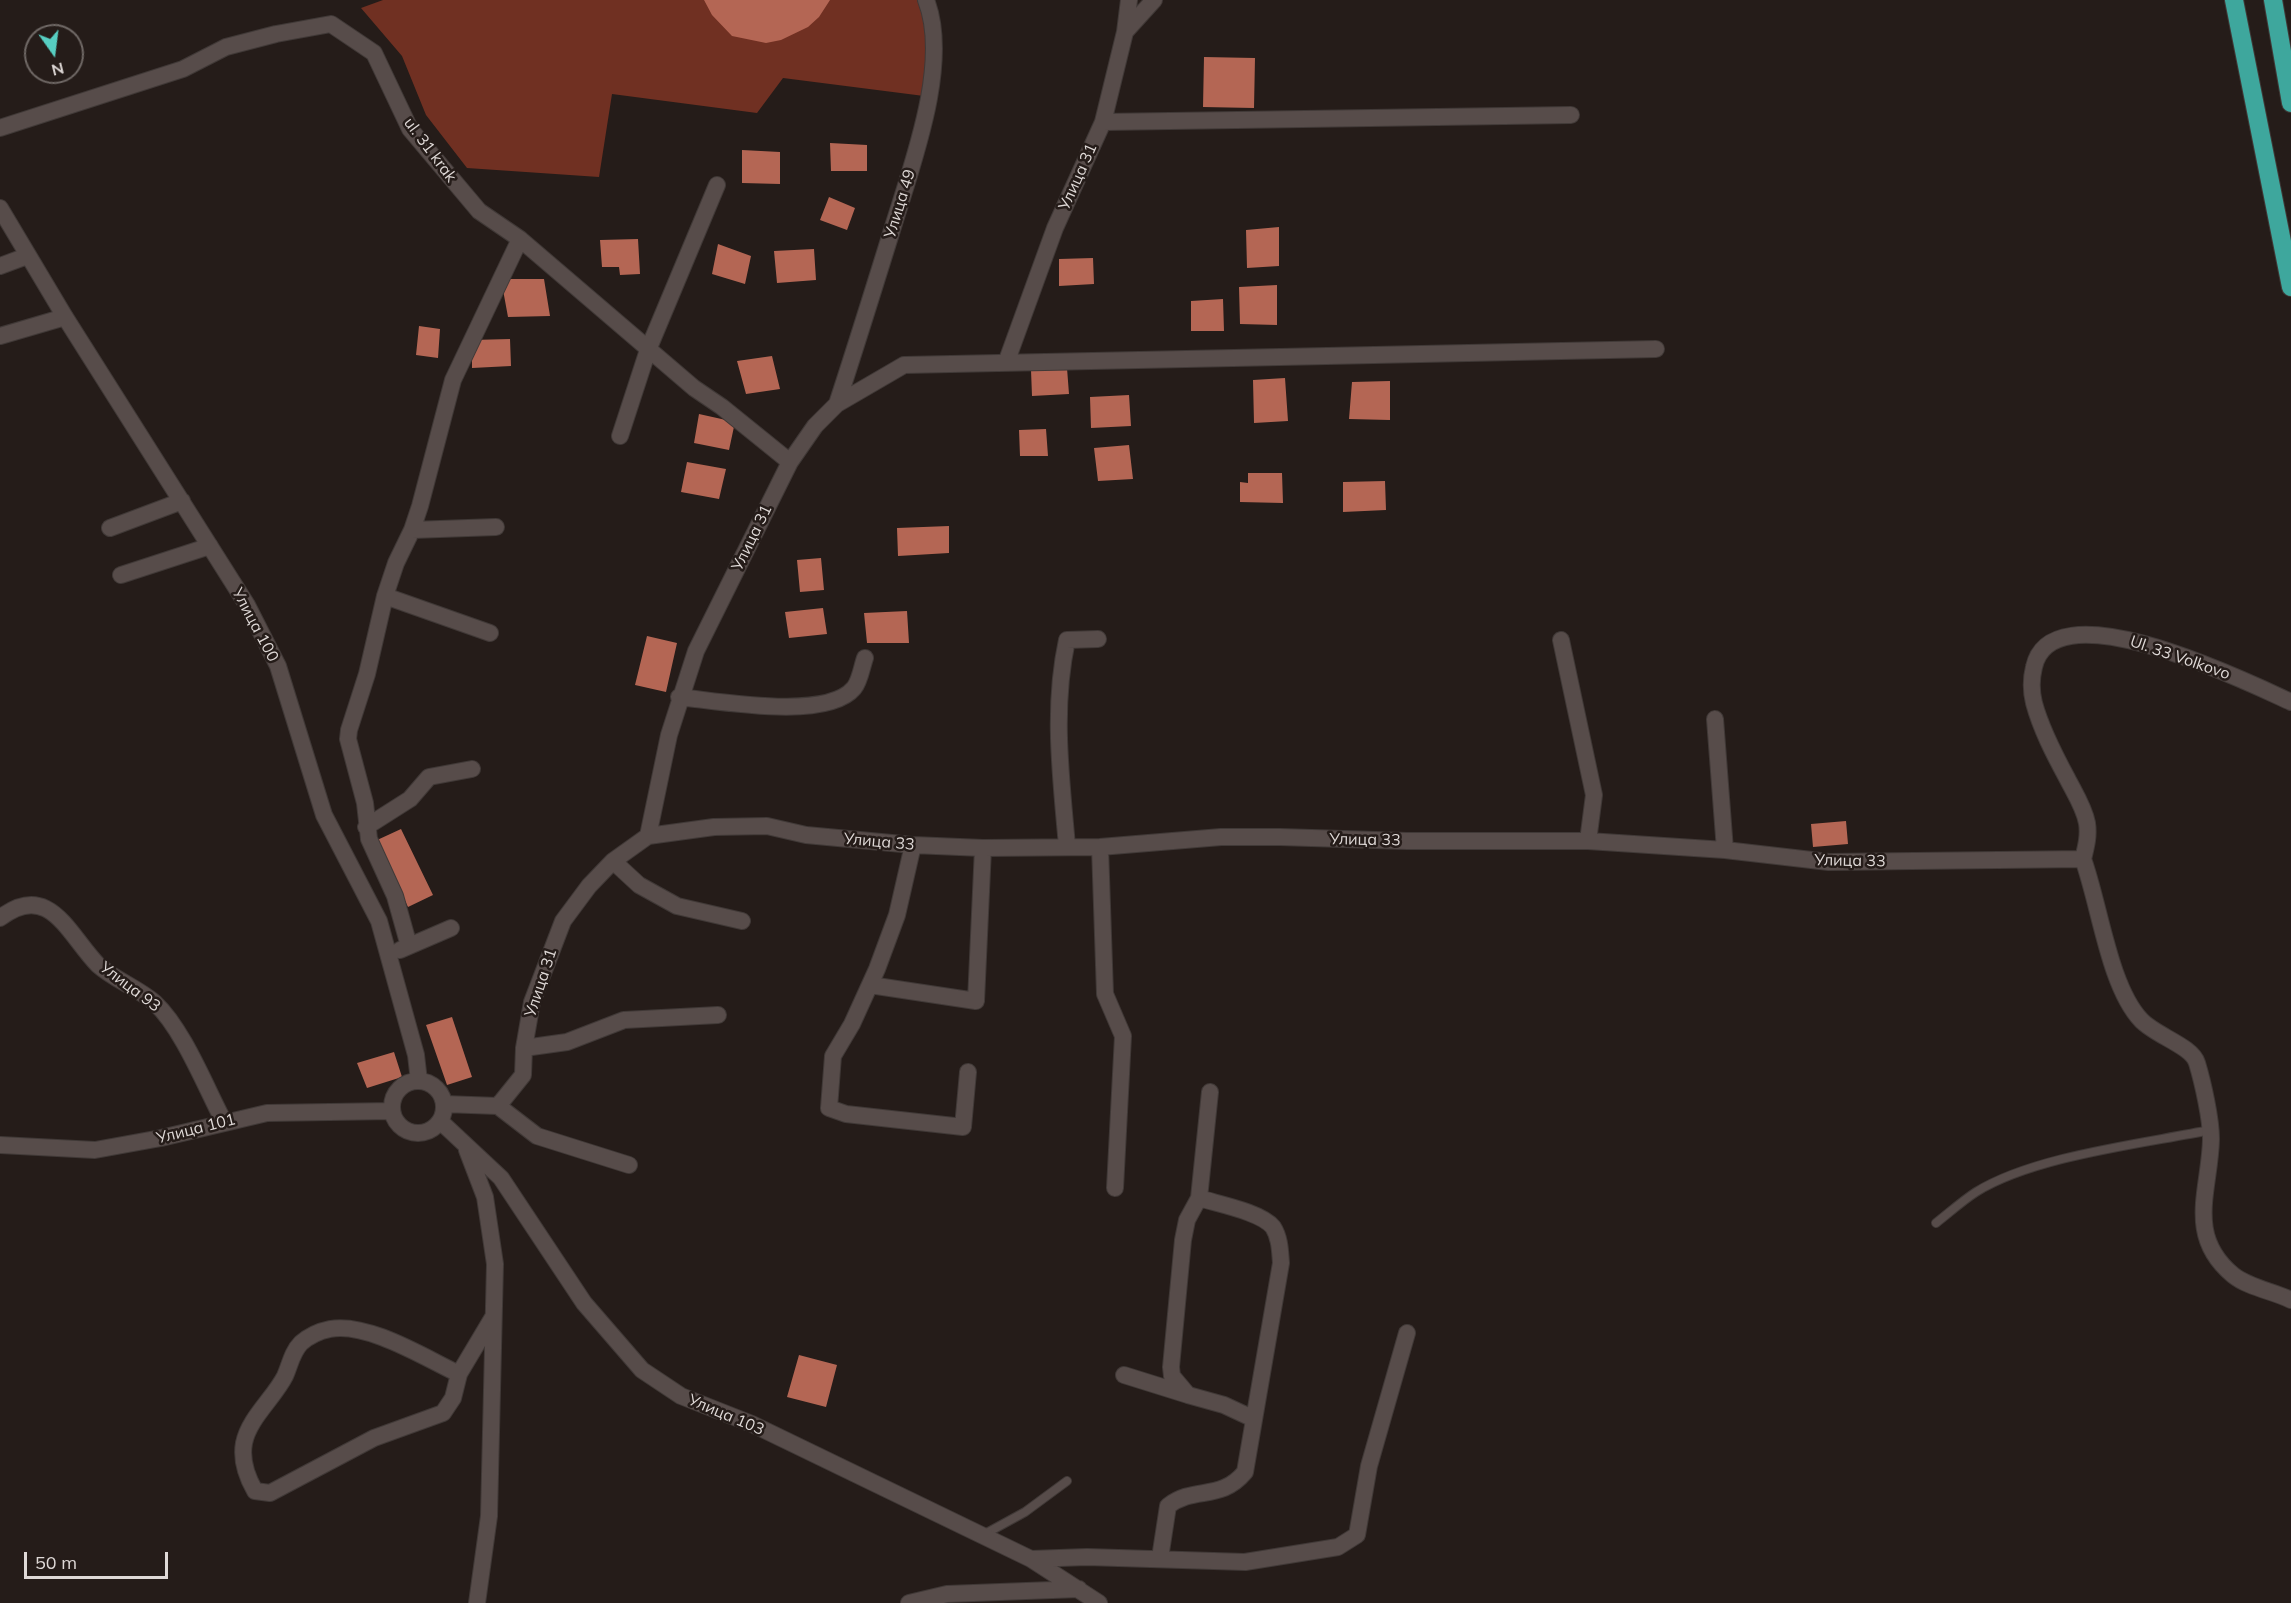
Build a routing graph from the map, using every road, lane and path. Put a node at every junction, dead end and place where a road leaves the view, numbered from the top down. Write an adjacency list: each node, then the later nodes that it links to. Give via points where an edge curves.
1 (926, 0): 22 (street, Улица 49, via 935,35 918,144)
2 (1129, 0): 6 (street, Улица 31)
3 (1154, 0): 6 (street)
4 (2234, 0): 16 (highway)
5 (2273, 0): 7 (highway)
6 (1125, 32): 9 (street, Улица 31)
7 (2291, 103)
8 (1571, 115): 9 (street)
9 (1103, 122): 21 (street, Улица 31, via 1055,228)
10 (0, 128): 13 (street, ul. 31 krak, via 183,69 226,47 331,24 374,53 410,129 479,211)
11 (717, 185): 20 (street)
12 (0, 208): 14 (street, Улица 100)
13 (520, 239): 20 (street, ul. 31 krak); 28 (street, via 453,380)
14 (27, 256): 15 (street); 17 (street, Улица 100)
15 (0, 266)
16 (2291, 287)
17 (65, 318): 18 (street); 25 (street, Улица 100)
18 (0, 336)
19 (1656, 348): 21 (street)
20 (648, 350): 23 (street); 24 (street, ul. 31 krak)
21 (1006, 363): 22 (street, Улица 31, via 904,365)
22 (837, 404): 24 (street, Улица 31, via 815,426)
23 (620, 436)
24 (790, 462): 36 (street, Улица 31, via 696,651)
25 (182, 501): 27 (street); 29 (street, Улица 100)
26 (496, 527): 28 (street)
27 (110, 528)
28 (412, 530): 31 (street)
29 (210, 546): 30 (street); 54 (street, Улица 100, via 247,605 278,666 324,815 375,911)
30 (121, 575)
31 (385, 597): 32 (street); 40 (street, via 348,739 365,803)
32 (490, 633)
33 (1098, 639): 44 (street, via 1067,640 1061,668 1057,728)
34 (1561, 640): 42 (street, via 1594,795)
35 (865, 658): 36 (street, via 855,688 834,702 781,708)
36 (679, 698): 41 (street, Улица 31)
37 (2291, 702): 48 (street, Ul. 33 Volkovo, via 2188,658 2120,638 2075,634 2044,644 2036,656 2032,690 2043,728 2084,813 2088,839)
38 (1715, 719): 47 (street)
39 (472, 769): 40 (street, via 429,777 410,800)
40 (366, 827): 53 (street, via 395,896)
41 (648, 836): 43 (street, Улица 33, via 714,827 767,826 806,835); 49 (street, Улица 31)
42 (1588, 841): 45 (street, Улица 33, via 1221,837); 47 (street, Улица 33)
43 (913, 845): 46 (street, Улица 33); 55 (street, via 897,915)
44 (1067, 846): 45 (street, Улица 33); 46 (street, Улица 33)
45 (1100, 847): 70 (street, via 1105,994 1123,1036)
46 (983, 848): 55 (street, via 976,1001)
47 (1725, 850): 48 (street, Улица 33, via 1828,862)
48 (2083, 859): 66 (street, via 2121,991 2142,1022 2193,1054)
49 (613, 861): 51 (street, via 639,885 677,906); 57 (street, Улица 31, via 588,886 563,921 532,1002)
50 (0, 918): 65 (street, Улица 93, via 25,904 47,908 104,970 153,1002 172,1024)
51 (742, 921)
52 (451, 928): 53 (street)
53 (409, 946): 54 (street)
54 (389, 954): 59 (street, Улица 100, via 416,1055)
55 (870, 985): 58 (street, via 833,1056 829,1108 846,1114 963,1127)
56 (718, 1015): 57 (street, via 624,1020 567,1042)
57 (524, 1048): 62 (street, Улица 31, via 523,1075)
58 (968, 1072)
59 (419, 1081): 61 (street, via 435,1088); 63 (street, via 402,1087)
60 (1210, 1092): 71 (street)
61 (444, 1104): 62 (street); 64 (street)
62 (498, 1106): 69 (street, via 537,1136)
63 (392, 1111): 64 (street, via 408,1131 426,1132); 65 (street, Улица 101, via 267,1113)
64 (440, 1121): 67 (street, Улица 103)
65 (224, 1122): 68 (street, Улица 101, via 95,1150)
66 (2210, 1130): 72 (lane, via 2016,1173 1976,1192); 73 (street, via 2203,1198 2208,1243 2234,1276)
67 (465, 1145): 74 (street, via 485,1197 491,1233 495,1264); 81 (street, Улица 103, via 501,1178 584,1304 642,1370 681,1396 752,1424)
68 (0, 1146)
69 (629, 1165)
70 (1115, 1188)
71 (1199, 1198): 78 (street, via 1187,1220 1183,1240 1171,1367 1173,1377); 79 (street, via 1259,1217 1272,1227 1280,1244 1281,1263)
72 (1936, 1223)
73 (2291, 1300)
74 (493, 1317): 76 (street); 85 (street, via 489,1516)
75 (1407, 1334): 82 (street, via 1369,1466 1357,1535 1338,1547 1245,1562)
76 (459, 1374): 76 (street, via 383,1339 350,1329 316,1333 292,1355 285,1376 250,1428 244,1443 246,1474 255,1491 270,1493 374,1438 443,1413 453,1398)
77 (1124, 1376): 78 (street)
78 (1188, 1395): 79 (street)
79 (1254, 1419): 82 (street, via 1245,1472 1225,1490 1179,1497 1168,1506)
80 (1067, 1481): 81 (lane, via 1025,1512)
81 (983, 1535): 83 (street, Улица 103)
82 (1160, 1558): 83 (street)
83 (1031, 1559): 84 (street, Улица 103)
84 (1079, 1589): 86 (street, via 947,1594); 87 (street, Улица 103)
85 (477, 1603)
86 (909, 1603)
87 (1099, 1603)

